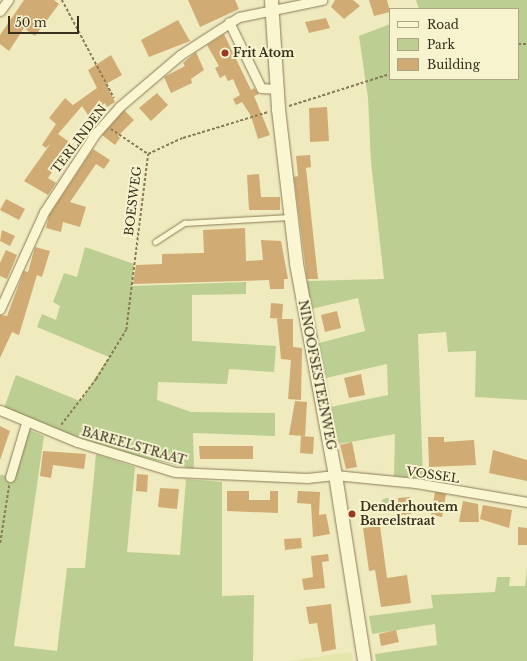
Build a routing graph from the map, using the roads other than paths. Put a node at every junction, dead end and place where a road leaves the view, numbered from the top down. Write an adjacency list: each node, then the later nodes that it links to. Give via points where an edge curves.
1 (8, 0): 4 (street)
2 (322, 0): 3 (street, TERLINDEN)
3 (272, 5): 5 (street, TERLINDEN); 6 (street, NINOOFSESTEENWEG)
4 (0, 11)
5 (229, 22): 6 (street, via 261,88); 9 (street, TERLINDEN, via 180,54 103,124 44,212)
6 (276, 89): 7 (street, NINOOFSESTEENWEG)
7 (290, 217): 8 (lane, via 184,223); 12 (street, NINOOFSESTEENWEG)
8 (155, 242)
9 (0, 309)
10 (0, 410): 11 (street, BAREELSTRAAT)
11 (26, 423): 12 (street, BAREELSTRAAT, via 175,472 307,478); 13 (street)
12 (335, 475): 14 (street, VOSSEL); 15 (street, NINOOFSESTEENWEG)
13 (10, 477)
14 (527, 502)
15 (364, 661)

